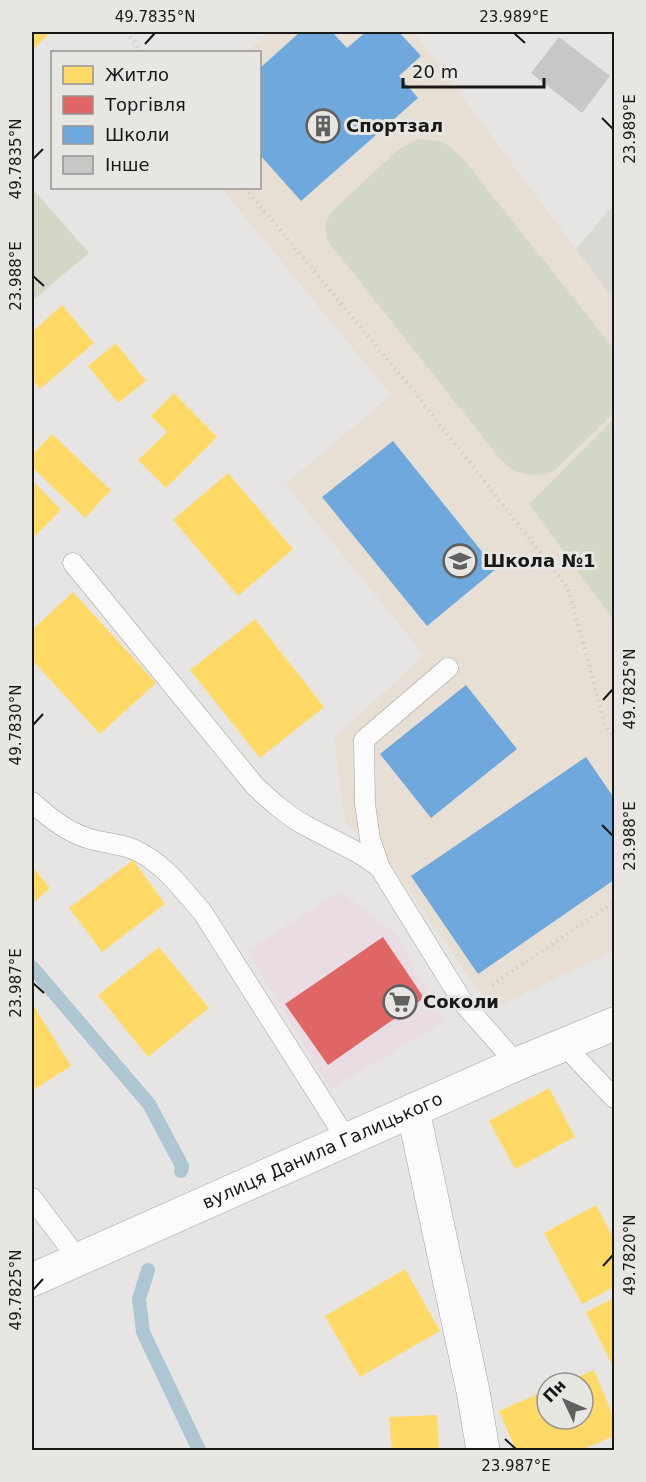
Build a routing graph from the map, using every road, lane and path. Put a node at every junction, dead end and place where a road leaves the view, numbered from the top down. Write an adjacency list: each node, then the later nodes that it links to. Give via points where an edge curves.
1 (126, 32): 2 (path)
2 (141, 51)
3 (246, 189): 6 (path, via 408,384 568,588 605,724)
4 (72, 563): 8 (lane, via 255,786 301,823)
5 (448, 668): 8 (lane, via 364,740 365,804)
6 (615, 738)
7 (32, 802): 16 (lane, via 63,826 87,838 135,850 157,863 179,884 202,913)
8 (380, 868): 10 (lane)
9 (615, 902): 10 (path)
10 (464, 1004): 13 (lane)
11 (615, 1024): 12 (street, вулиця Данила Галицького)
12 (564, 1045): 13 (street, вулиця Данила Галицького); 14 (lane)
13 (517, 1064): 15 (street, вулиця Данила Галицького)
14 (615, 1098)
15 (412, 1110): 16 (street, вулиця Данила Галицького); 20 (street)
16 (347, 1140): 18 (street, вулиця Данила Галицького)
17 (32, 1198): 18 (lane)
18 (78, 1258): 19 (street, вулиця Данила Галицького)
19 (32, 1280)
20 (483, 1450)

